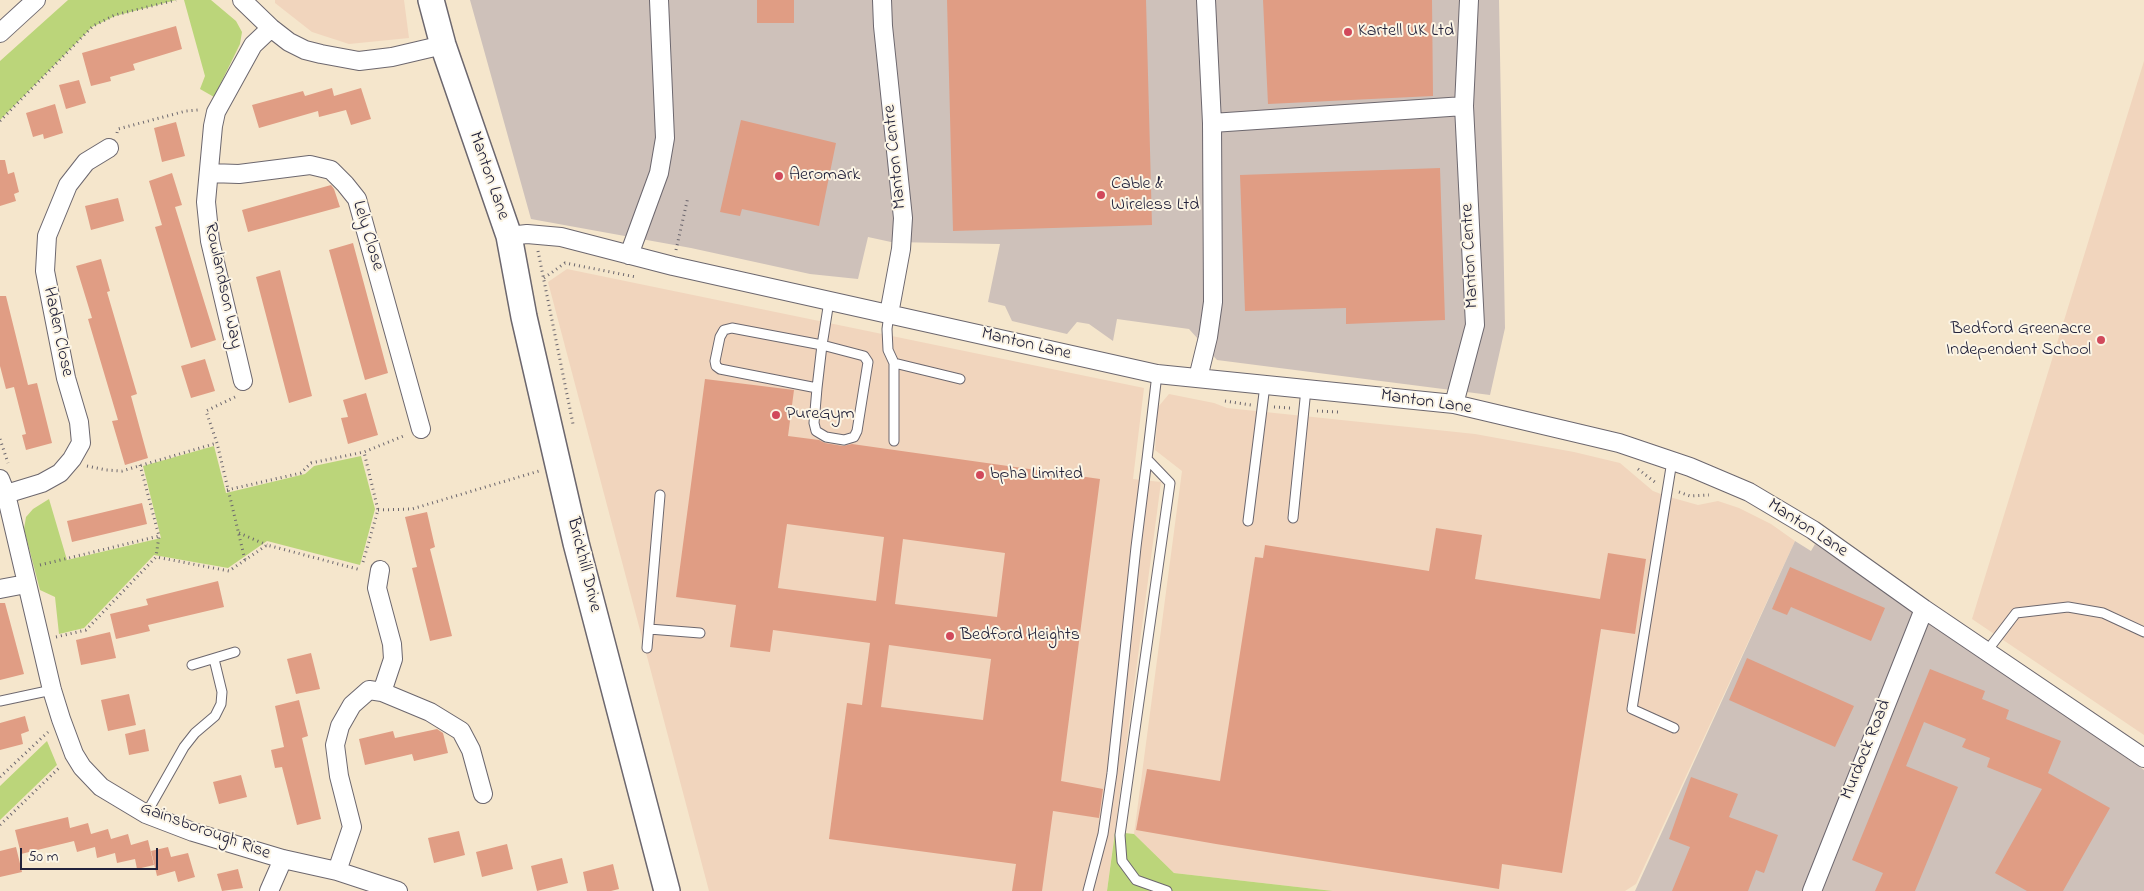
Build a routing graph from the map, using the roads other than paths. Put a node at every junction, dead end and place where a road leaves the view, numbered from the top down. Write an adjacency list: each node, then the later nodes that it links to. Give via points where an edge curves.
1 (36, 0): 9 (street)
2 (242, 0): 8 (street)
3 (431, 0): 10 (street, Manton Lane)
4 (659, 0): 16 (street, via 665,138 659,173)
5 (882, 0): 18 (street, Manton Centre, via 903,218)
6 (1206, 0): 12 (street)
7 (1469, 0): 11 (street, Manton Centre)
8 (271, 28): 10 (street, via 305,50 359,61); 14 (street, Rowlandson Way, via 252,45 216,112)
9 (0, 33)
10 (443, 45): 15 (street, Manton Lane)
11 (1464, 106): 12 (street); 28 (street, Manton Centre, via 1475,325)
12 (1212, 123): 22 (street, via 1212,302)
13 (109, 148): 33 (street, Haden Close, via 86,162 68,185 47,236 45,271 66,378 79,422 80,443 60,473 42,483)
14 (209, 173): 24 (street, Rowlandson Way, via 206,202 210,241); 29 (street, Lely Close, via 239,174 310,165 331,170 345,184 357,199)
15 (509, 236): 16 (street, Manton Lane, via 561,237); 60 (street, Brickhill Drive, via 524,317 576,543)
16 (629, 255): 17 (street, Manton Lane)
17 (829, 300): 18 (street, Manton Lane); 19 (lane)
18 (890, 314): 20 (lane, via 888,350); 21 (street, Manton Lane)
19 (822, 345): 26 (lane); 26 (lane, via 864,356 868,362 854,437 844,440 826,437 816,431); 26 (lane, via 732,328 724,330 720,337 715,361 720,369)
20 (894, 363): 23 (lane); 30 (lane)
21 (1157, 374): 22 (street, Manton Lane); 31 (lane)
22 (1198, 378): 25 (street, Manton Lane)
23 (960, 379)
24 (244, 381)
25 (1266, 385): 27 (street, Manton Lane); 36 (lane)
26 (817, 388)
27 (1306, 389): 28 (street, Manton Lane); 35 (lane)
28 (1454, 404): 32 (street, Manton Lane, via 1619,443)
29 (420, 429)
30 (894, 441)
31 (1147, 459): 61 (lane, via 1112,773 1103,834); 62 (lane, via 1170,483 1120,835 1122,861 1136,880)
32 (1672, 461): 40 (street, Manton Lane, via 1757,496 1813,530); 52 (lane, via 1632,709)
33 (3, 486): 38 (street, Gainsborough Rise)
34 (660, 495): 41 (lane)
35 (1293, 518)
36 (1248, 521)
37 (380, 570): 50 (street, via 377,588 393,658)
38 (24, 577): 39 (street); 49 (street, Gainsborough Rise)
39 (0, 589)
40 (1924, 609): 46 (street, Manton Lane); 63 (street, Murdock Road)
41 (649, 629): 43 (lane); 44 (lane)
42 (2144, 632): 46 (lane, via 2103,613 2068,606 2016,613)
43 (700, 633)
44 (647, 648)
45 (235, 652): 47 (lane)
46 (1987, 652): 53 (street, Manton Lane)
47 (214, 659): 48 (lane); 55 (lane, via 222,692 221,704 215,716 184,747)
48 (192, 665)
49 (52, 690): 51 (lane); 55 (street, Gainsborough Rise, via 74,754 82,767 101,787)
50 (382, 692): 54 (street, via 430,712 461,731 471,750); 57 (street, via 369,690 352,705 340,726 335,745 352,826)
51 (0, 701)
52 (1674, 728)
53 (2144, 758)
54 (483, 794)
55 (146, 814): 56 (street, Gainsborough Rise)
56 (283, 860): 57 (street, Gainsborough Rise); 58 (street)
57 (337, 871): 59 (street, Gainsborough Rise)
58 (269, 891)
59 (398, 891)
60 (667, 891)
61 (1088, 891)
62 (1167, 891)
63 (1812, 891)

